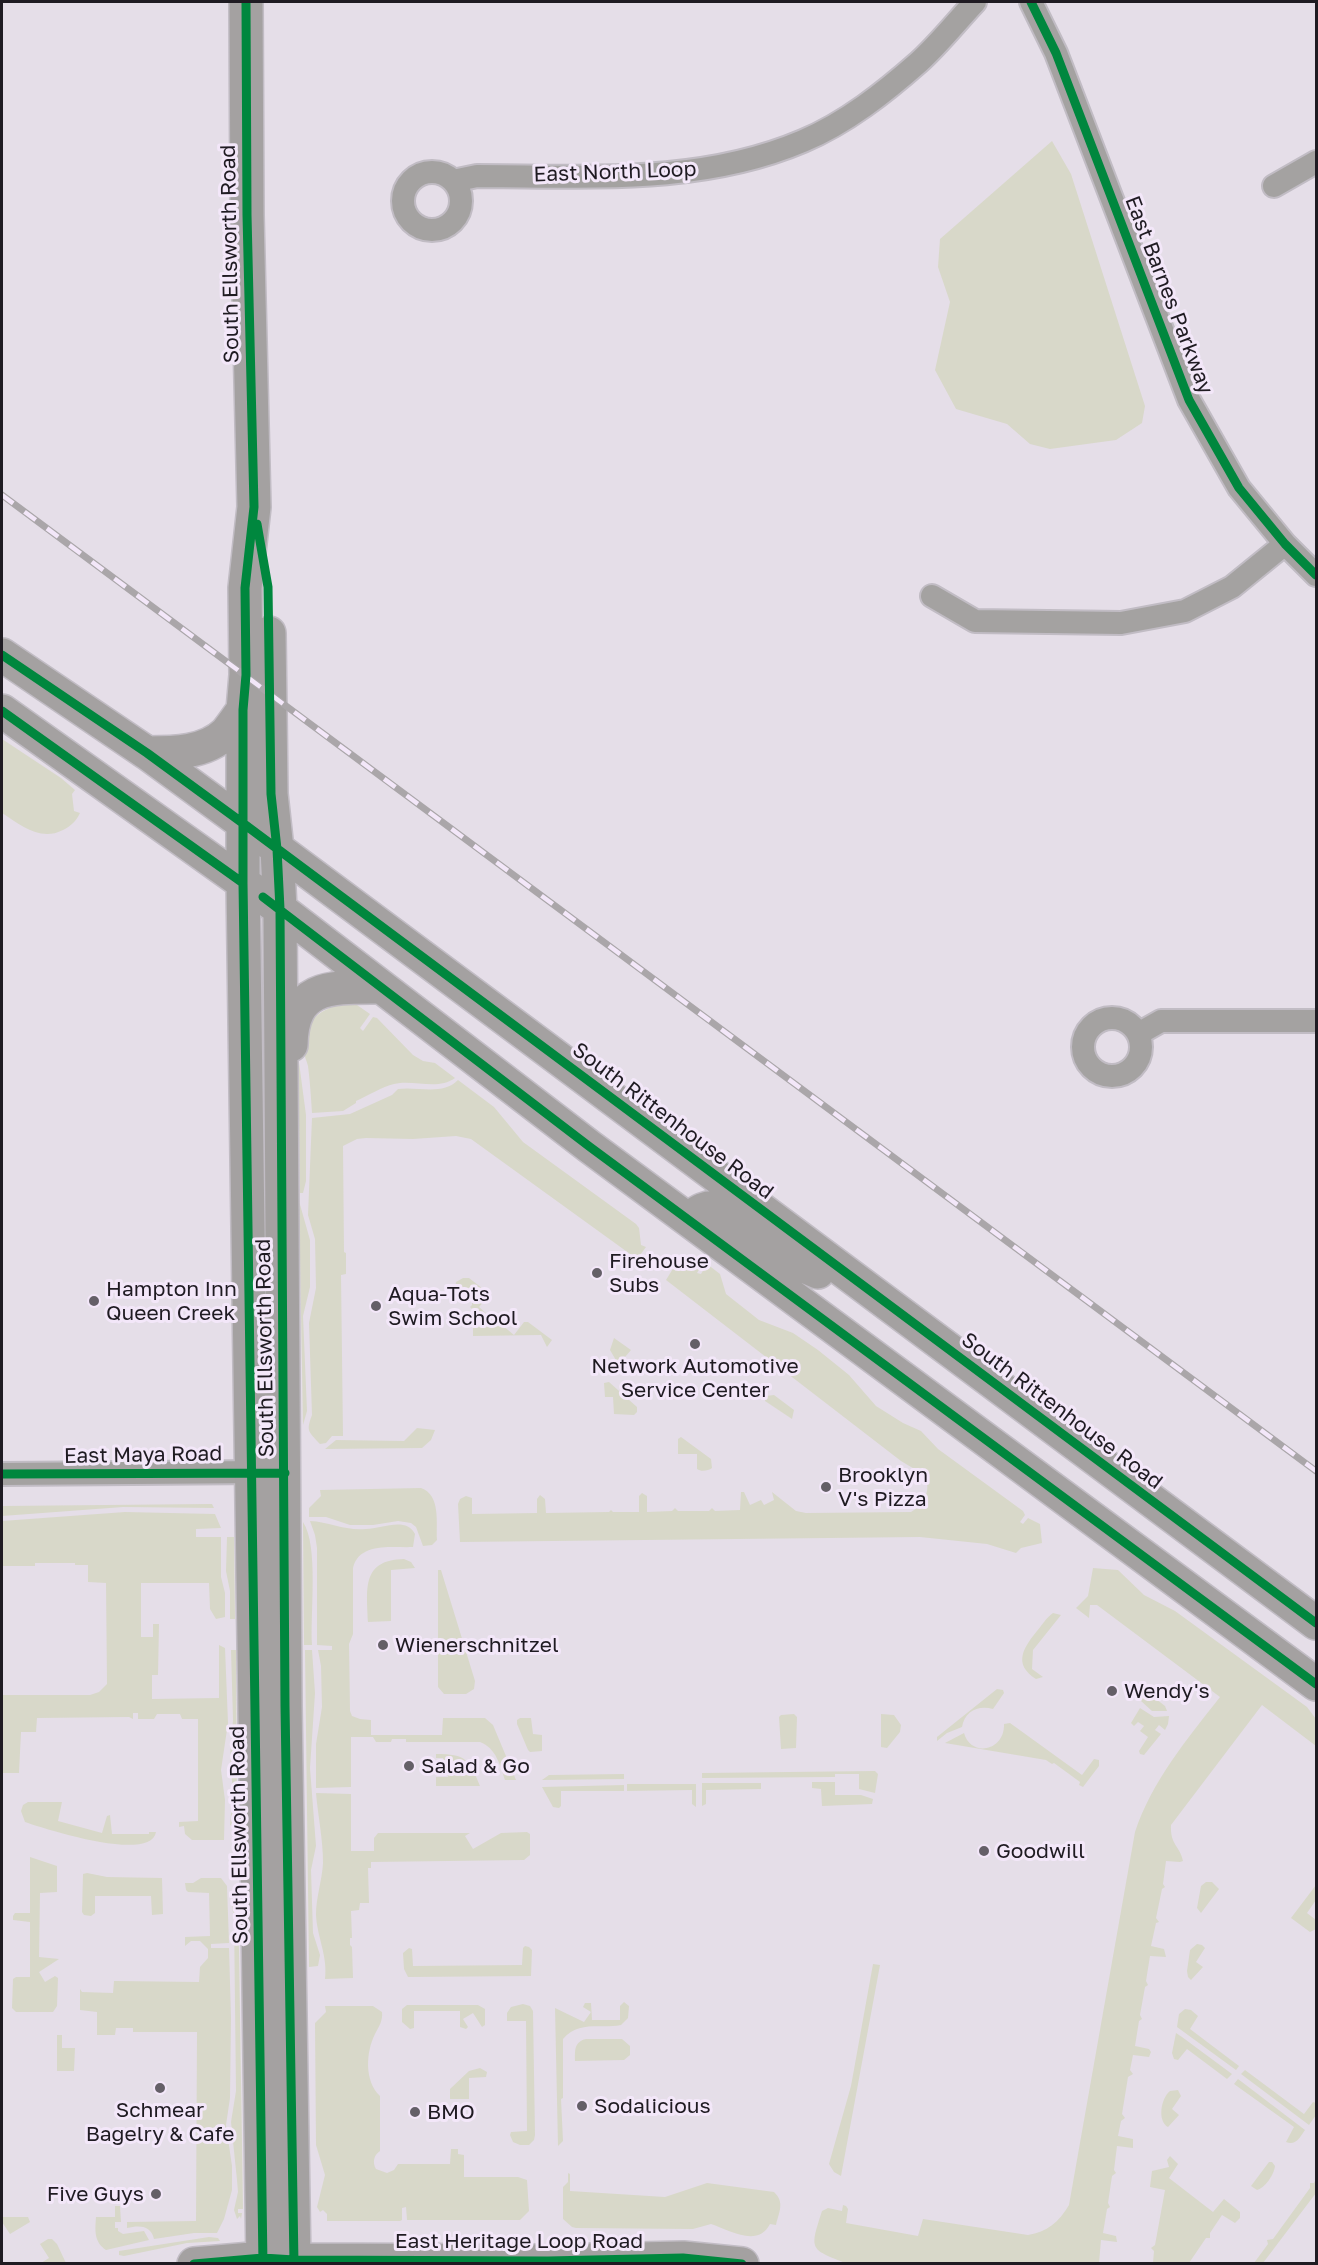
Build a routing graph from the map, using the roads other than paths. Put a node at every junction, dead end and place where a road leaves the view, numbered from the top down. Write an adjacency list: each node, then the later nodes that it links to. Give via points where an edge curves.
1 (246, 2): 7 (street, South Ellsworth Road)
2 (975, 2): 5 (street, East North Loop, via 922,60 838,123 804,141 720,167 684,172 639,176 477,176)
3 (1031, 2): 8 (street, East Barnes Parkway, via 1056,53 1189,400 1239,489)
4 (1317, 162): 6 (street)
5 (453, 181)
6 (1274, 186)
7 (254, 507): 12 (street, South Ellsworth Road, via 245,588); 16 (street, South Ellsworth Road, via 268,587 271,794)
8 (1285, 544): 9 (street, East Barnes Parkway); 10 (street, via 1232,587 1185,611 1121,623 975,621)
9 (1317, 575)
10 (932, 596)
11 (2, 655): 14 (street, South Rittenhouse Road)
12 (243, 710): 14 (street, via 215,742 195,750); 15 (street, South Ellsworth Road)
13 (2, 711): 17 (street)
14 (147, 753): 15 (street, South Rittenhouse Road)
15 (244, 824): 16 (street, South Rittenhouse Road); 17 (street, South Ellsworth Road)
16 (277, 849): 18 (street, South Ellsworth Road); 24 (street, South Rittenhouse Road)
17 (243, 883): 18 (street); 25 (street, South Ellsworth Road)
18 (280, 909): 19 (street); 22 (street, South Ellsworth Road)
19 (380, 987): 22 (street, via 342,987 317,992 308,999 292,1024 291,1051); 23 (street)
20 (1317, 1021): 21 (street, via 1161,1020)
21 (1138, 1034)
22 (280, 1096): 26 (street, South Ellsworth Road)
23 (688, 1219): 24 (street, via 703,1209 718,1208 795,1262 821,1274); 28 (street)
24 (863, 1285): 29 (street, South Rittenhouse Road)
25 (252, 1472): 26 (street, East Maya Road); 27 (street, East Maya Road); 32 (street, South Ellsworth Road)
26 (285, 1473): 32 (street, South Ellsworth Road)
27 (2, 1474)
28 (1096, 1521): 29 (street, via 1110,1507 1121,1506 1157,1530); 31 (street)
29 (1189, 1529): 30 (street, South Rittenhouse Road)
30 (1317, 1623)
31 (1317, 1684)
32 (279, 2261): 33 (street, East Heritage Loop Road); 34 (street, East Heritage Loop Road, via 683,2258)
33 (194, 2264)
34 (742, 2264)

